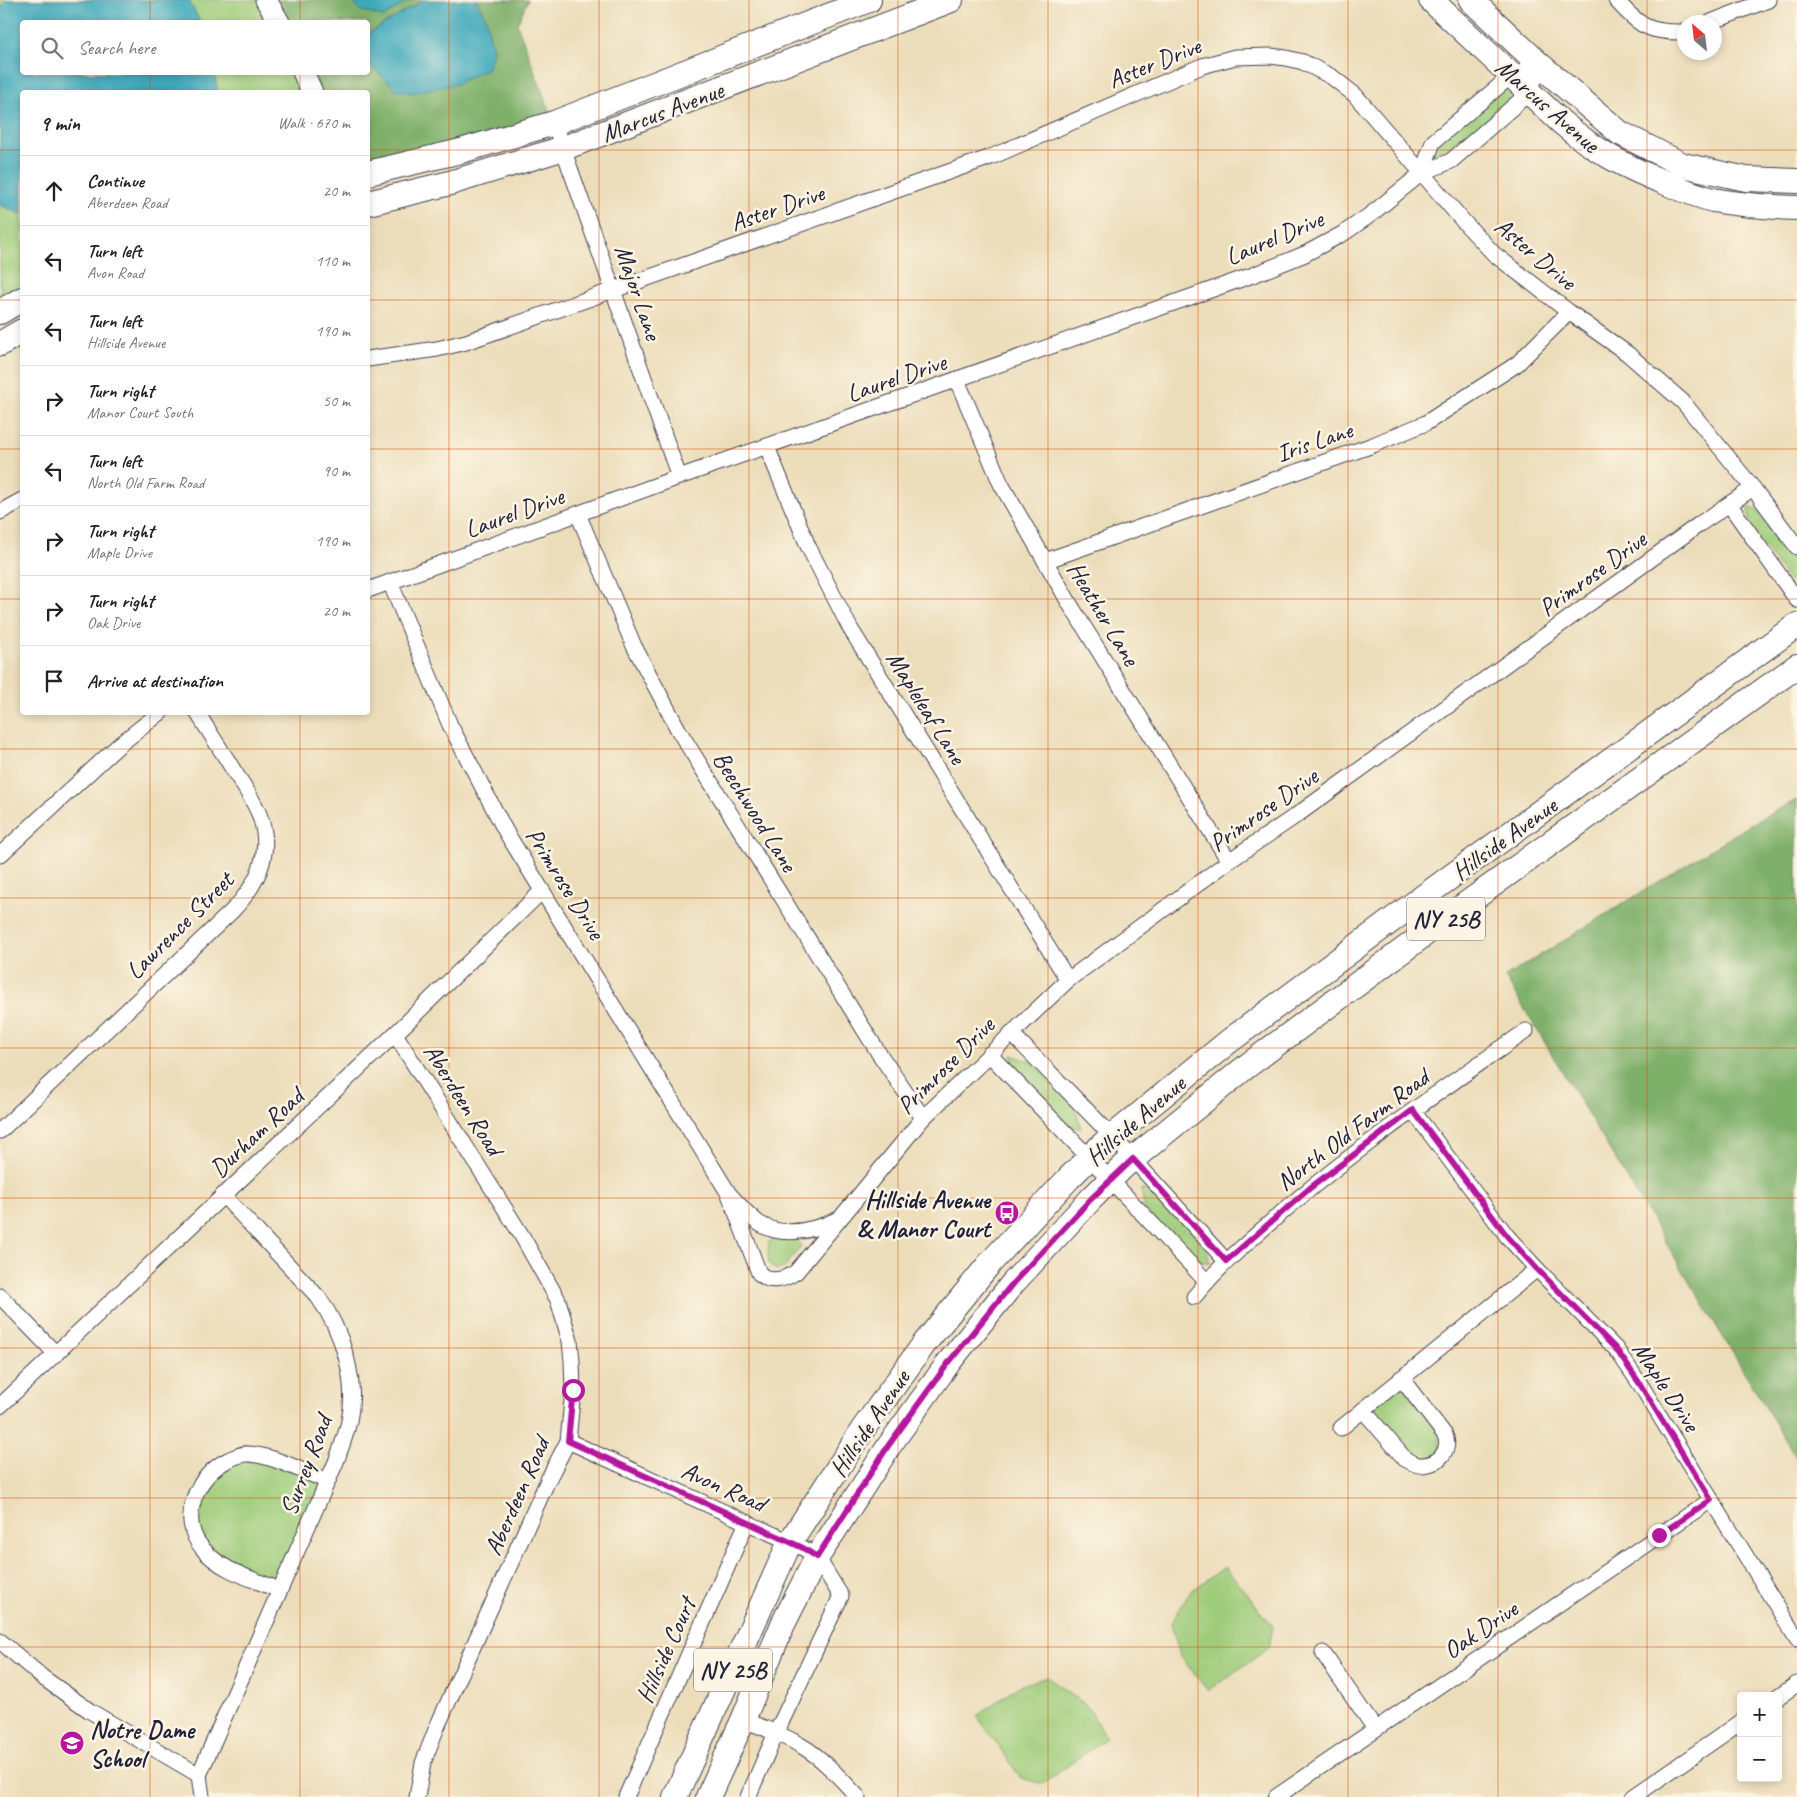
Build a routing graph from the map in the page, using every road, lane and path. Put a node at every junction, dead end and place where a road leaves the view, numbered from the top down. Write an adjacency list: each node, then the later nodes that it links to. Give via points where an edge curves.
1 (266, 0): 9 (street)
2 (869, 0): 16 (main road, Marcus Avenue)
3 (951, 0): 17 (main road, Marcus Avenue)
4 (1430, 0): 13 (main road, Marcus Avenue)
5 (1471, 0): 11 (main road, Marcus Avenue)
6 (1616, 0): 10 (street, via 1641,24 1662,33)
7 (1768, 0): 8 (street)
8 (1722, 18)
9 (278, 20)
10 (1677, 32)
11 (1540, 65): 13 (street); 15 (street, Laurel Drive); 20 (main road, Marcus Avenue, via 1620,133 1683,165 1746,179)
12 (304, 75): 14 (street)
13 (1512, 75): 15 (main road, Marcus Avenue); 19 (street, via 1433,142)
14 (311, 90)
15 (1530, 92): 19 (street, Laurel Drive, via 1451,161); 22 (main road, Marcus Avenue, via 1579,137 1637,172 1711,199)
16 (554, 123): 17 (street, Major Lane); 18 (main road, Marcus Avenue, via 453,153)
17 (564, 148): 21 (main road, Marcus Avenue); 23 (street, Major Lane)
18 (370, 173)
19 (1422, 173): 23 (street, Aster Drive, via 1355,95 1332,77 1303,62 1286,58 1235,57 1202,66 991,157); 26 (street, Aster Drive, via 1494,254); 30 (street, Laurel Drive, via 1350,229 1305,254)
20 (1797, 181)
21 (370, 203)
22 (1797, 208)
23 (613, 290): 29 (street, Aster Drive, via 466,342); 32 (street, Major Lane)
24 (20, 300): 25 (main road)
25 (0, 312)
26 (1569, 312): 33 (street, Aster Drive, via 1628,354 1683,402); 39 (street, Iris Lane, via 1517,364 1426,422 1373,445)
27 (20, 332): 28 (main road)
28 (0, 344)
29 (370, 359)
30 (957, 380): 31 (street, Laurel Drive); 39 (street, Heather Lane, via 1001,484)
31 (768, 447): 32 (street, Laurel Drive); 50 (street, Mapleleaf Lane, via 808,546 850,628)
32 (679, 477): 37 (street, Laurel Drive)
33 (1753, 488): 35 (street, Primrose Drive); 38 (street, Aster Drive)
34 (20, 501): 36 (street)
35 (1729, 504): 42 (street); 48 (street, Primrose Drive)
36 (0, 512)
37 (578, 514): 40 (street, Laurel Drive); 56 (street, Beechwood Lane, via 634,646 679,731 878,1052)
38 (1797, 547)
39 (1045, 560): 48 (street, Heather Lane)
40 (390, 582): 41 (street, Laurel Drive); 49 (street, Primrose Drive, via 450,726 506,832)
41 (370, 589)
42 (1797, 600)
43 (1797, 625): 58 (main road, Hillside Avenue / NY 25B, via 1228,1042)
44 (1797, 666): 58 (main road, Hillside Avenue / NY 25B, via 1247,1066)
45 (157, 715): 47 (street, via 119,745)
46 (199, 715): 57 (street, Lawrence Street, via 259,815 265,841 257,878 232,911)
47 (0, 855)
48 (1229, 861): 50 (street, Primrose Drive)
49 (542, 891): 52 (street, Durham Road); 60 (street, Primrose Drive)
50 (1068, 980): 53 (street, Primrose Drive)
51 (1526, 1031): 55 (street, North Old Farm Road)
52 (395, 1034): 61 (street, Durham Road); 73 (street, Aberdeen Road, via 522,1236 558,1300 570,1341 572,1361)
53 (1011, 1034): 54 (street, Primrose Drive); 58 (street)
54 (989, 1054): 56 (street, Primrose Drive); 59 (street)
55 (1413, 1110): 63 (street, North Old Farm Road, via 1310,1188); 64 (street, Maple Drive, via 1507,1236)
56 (923, 1118): 62 (street, Primrose Drive)
57 (0, 1131)
58 (1123, 1149): 59 (main road, Hillside Avenue / NY 25B); 63 (street)
59 (1101, 1169): 65 (street); 77 (main road, Hillside Avenue / NY 25B, via 990,1262 924,1344 863,1429); 78 (main road, Hillside Avenue / NY 25B, via 949,1362 888,1446)
60 (729, 1194): 62 (street, Primrose Drive, via 759,1224 772,1230 804,1231); 62 (street, Primrose Drive, via 755,1265 764,1278 771,1280 786,1278 796,1272)
61 (224, 1195): 68 (street, Durham Road); 74 (street, Surrey Road, via 318,1297 340,1336 351,1391 349,1419)
62 (843, 1217)
63 (1226, 1261): 65 (street, North Old Farm Road)
64 (1537, 1269): 69 (street); 75 (street, Maple Drive, via 1616,1349)
65 (1206, 1282): 67 (street, North Old Farm Road)
66 (0, 1296): 68 (street)
67 (1194, 1297)
68 (56, 1354): 70 (street, Durham Road)
69 (1401, 1378): 71 (street); 71 (street, via 1445,1435 1445,1452 1436,1461 1423,1466 1405,1459)
70 (0, 1406)
71 (1363, 1410): 72 (street)
72 (1341, 1428)
73 (568, 1441): 76 (street, Avon Road); 91 (street, Aberdeen Road, via 437,1727 423,1763)
74 (328, 1481): 79 (street, Surrey Road); 79 (street, via 269,1458 249,1454 239,1455 217,1466 195,1494 191,1523 202,1548 217,1563)
75 (1711, 1500): 80 (street, Maple Drive); 87 (street, Oak Drive)
76 (747, 1522): 77 (street, Avon Road); 92 (street, Hillside Court)
77 (790, 1542): 78 (street, Avon Road); 93 (main road, Hillside Avenue / NY 25B)
78 (817, 1557): 85 (main road, Hillside Avenue / NY 25B, via 783,1624); 88 (street, Avon Road, via 841,1596)
79 (279, 1590): 89 (street, Surrey Road)
80 (1797, 1639)
81 (0, 1641): 89 (street, via 42,1677 90,1711)
82 (1323, 1653): 87 (street)
83 (1797, 1684): 84 (street)
84 (1782, 1693)
85 (743, 1720): 88 (street); 94 (main road, Hillside Avenue / NY 25B)
86 (1737, 1725): 98 (street)
87 (1375, 1729): 97 (street, Oak Drive)
88 (776, 1733): 95 (street); 96 (street, via 802,1746 827,1765)
89 (199, 1775): 90 (street)
90 (202, 1797)
91 (418, 1797)
92 (626, 1797)
93 (675, 1797)
94 (708, 1797)
95 (748, 1797)
96 (858, 1797)
97 (1276, 1797)
98 (1633, 1797)

